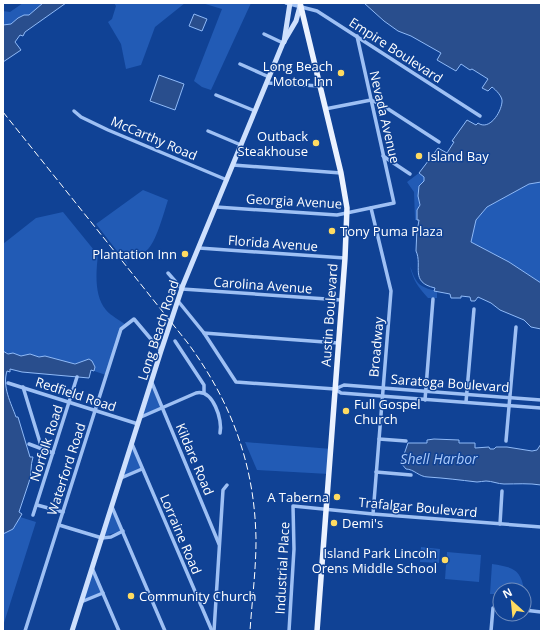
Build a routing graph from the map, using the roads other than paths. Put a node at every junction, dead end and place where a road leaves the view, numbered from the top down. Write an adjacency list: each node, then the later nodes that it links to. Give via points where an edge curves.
1 (288, 3): 2 (street, Empire Boulevard); 5 (main road, Long Beach Road)
2 (300, 4): 4 (street, Empire Boulevard, via 317,11); 5 (main road, Long Beach Road, via 296,21); 9 (main road, Austin Boulevard)
3 (264, 34): 5 (street)
4 (357, 36): 11 (street, Nevada Avenue); 15 (street, Empire Boulevard)
5 (283, 43): 7 (main road, Long Beach Road)
6 (240, 64): 7 (street)
7 (269, 77): 8 (main road, Long Beach Road)
8 (267, 83): 9 (street); 14 (main road, Long Beach Road)
9 (320, 86): 12 (main road, Austin Boulevard)
10 (216, 95): 14 (street)
11 (371, 100): 12 (street); 17 (street); 19 (street, Nevada Avenue)
12 (325, 109): 21 (main road, Austin Boulevard)
13 (74, 111): 23 (street, McCarthy Road, via 115,133)
14 (255, 111): 18 (main road, Long Beach Road)
15 (480, 116)
16 (208, 131): 18 (street)
17 (439, 142)
18 (241, 145): 20 (main road, Long Beach Road)
19 (383, 156): 22 (street); 24 (street, Nevada Avenue)
20 (233, 165): 21 (street); 23 (main road, Long Beach Road)
21 (340, 173): 27 (main road, Austin Boulevard)
22 (410, 174)
23 (227, 180): 25 (main road, Long Beach Road)
24 (394, 203): 26 (street, Georgia Avenue)
25 (216, 207): 27 (street, Georgia Avenue, via 337,215); 28 (main road, Long Beach Road)
26 (371, 208): 27 (street, Georgia Avenue); 45 (street, Broadway, via 391,291)
27 (347, 213): 29 (main road, Austin Boulevard)
28 (199, 248): 29 (street, Florida Avenue); 31 (main road, Long Beach Road)
29 (345, 258): 33 (main road, Austin Boulevard)
30 (168, 272): 31 (street)
31 (182, 289): 33 (street, Carolina Avenue); 34 (main road, Long Beach Road)
32 (433, 299): 47 (street)
33 (341, 300): 39 (main road, Austin Boulevard)
34 (178, 301): 37 (street); 40 (main road, Long Beach Road)
35 (474, 309): 49 (street)
36 (516, 327): 51 (street)
37 (204, 333): 39 (street); 46 (street, Saratoga Boulevard, via 236,382)
38 (175, 341): 48 (street, via 204,385)
39 (338, 343): 46 (main road, Austin Boulevard)
40 (161, 351): 43 (main road, Long Beach Road); 59 (street, Waterford Road, via 134,319 121,329)
41 (77, 377): 54 (street, Norfolk Road)
42 (8, 383): 44 (street, Redfield Road)
43 (152, 383): 57 (street, Kildare Road); 60 (main road, Long Beach Road)
44 (24, 387): 54 (street, Redfield Road); 68 (street)
45 (383, 388): 46 (street, Saratoga Boulevard, via 344,385); 47 (street, Saratoga Boulevard); 50 (street, Broadway)
46 (335, 389): 50 (street, Saratoga Boulevard, via 341,393); 79 (main road, Austin Boulevard)
47 (425, 391): 49 (street, Saratoga Boulevard); 52 (street)
48 (204, 393): 57 (street); 62 (street, via 210,398 218,415 222,425)
49 (466, 395): 51 (street, Saratoga Boulevard); 55 (street)
50 (382, 396): 52 (street, Saratoga Boulevard); 63 (street, Broadway)
51 (510, 398): 53 (street, Saratoga Boulevard); 56 (street)
52 (424, 400): 55 (street, Saratoga Boulevard)
53 (541, 400)
54 (69, 402): 59 (street, Redfield Road); 69 (street, Norfolk Road)
55 (466, 402): 56 (street, Saratoga Boulevard)
56 (509, 406): 58 (street, Saratoga Boulevard); 65 (street)
57 (162, 408): 60 (street); 88 (street, Kildare Road)
58 (541, 408)
59 (95, 410): 61 (street, Redfield Road); 80 (street, Waterford Road)
60 (141, 417): 61 (main road, Long Beach Road)
61 (138, 424): 67 (main road, Long Beach Road)
62 (220, 433)
63 (379, 439): 64 (street); 71 (street, Broadway)
64 (406, 441)
65 (506, 441)
66 (29, 444): 68 (street)
67 (132, 444): 70 (street, Lorraine Road); 73 (main road, Long Beach Road)
68 (42, 449): 69 (street)
69 (53, 453): 76 (street, Norfolk Road)
70 (142, 469): 73 (street); 97 (street, Lorraine Road)
71 (376, 472): 72 (street); 81 (street, Broadway)
72 (411, 475)
73 (121, 478): 78 (main road, Long Beach Road)
74 (227, 485): 88 (street, via 223,490)
75 (502, 491): 83 (street)
76 (37, 505): 80 (street); 82 (street, Norfolk Road)
77 (294, 506): 79 (street, Trafalgar Boulevard); 98 (street, Industrial Place)
78 (112, 507): 86 (street); 87 (main road, Long Beach Road)
79 (325, 509): 81 (street, Trafalgar Boulevard); 99 (main road, Austin Boulevard)
80 (63, 512): 84 (street, Waterford Road)
81 (373, 514): 83 (street, Trafalgar Boulevard)
82 (33, 515)
83 (500, 524): 85 (street, Trafalgar Boulevard)
84 (59, 525): 87 (street); 93 (street, Waterford Road)
85 (541, 527)
86 (123, 531): 87 (street); 96 (street)
87 (102, 538): 89 (main road, Long Beach Road)
88 (220, 544): 97 (street)
89 (92, 568): 90 (street); 91 (main road, Long Beach Road)
90 (103, 593): 91 (street); 95 (street)
91 (81, 602): 94 (main road, Long Beach Road)
92 (492, 620): 100 (street)
93 (25, 631)
94 (73, 631)
95 (119, 631)
96 (165, 631)
97 (213, 631)
98 (288, 631)
99 (316, 631)
100 (491, 631)

